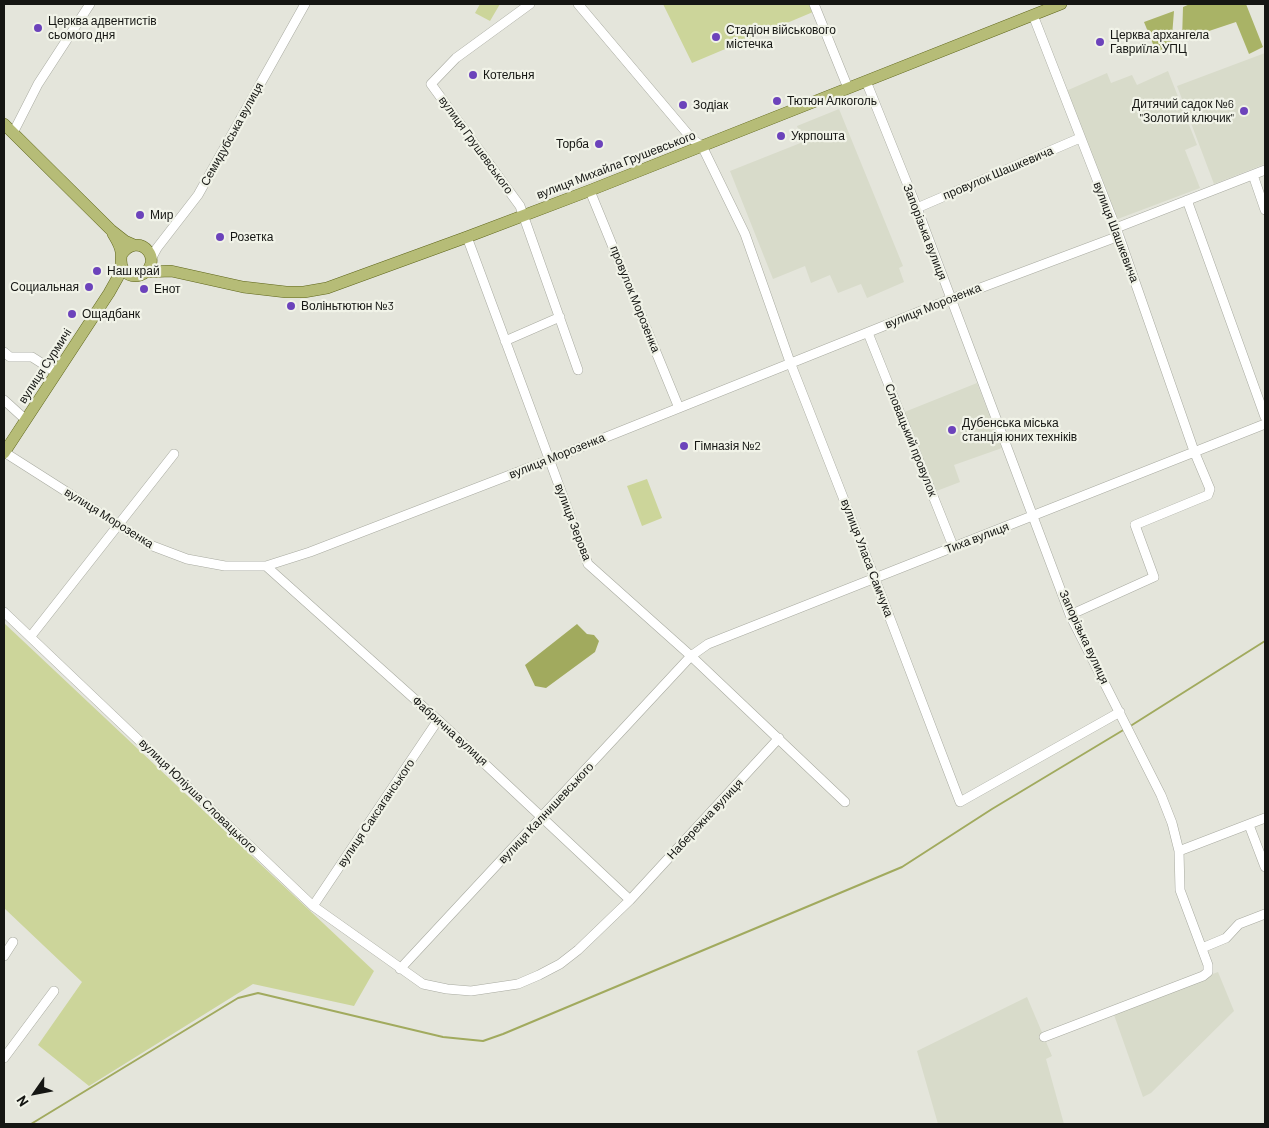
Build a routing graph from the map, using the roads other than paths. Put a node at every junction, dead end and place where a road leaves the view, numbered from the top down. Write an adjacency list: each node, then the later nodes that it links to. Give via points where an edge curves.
1 (90, 4): 11 (street, via 38,84)
2 (530, 4): 20 (street, вулиця Грушевського, via 456,58 431,84)
3 (578, 4): 13 (street, via 692,139)
4 (814, 4): 9 (street)
5 (1061, 4): 7 (main road, вулиця Михайла Грушевського)
6 (301, 5): 24 (street, Семидубська вулиця, via 198,195)
7 (1033, 14): 8 (main road, вулиця Михайла Грушевського); 12 (street, вулиця Шашкевича)
8 (866, 81): 9 (main road, вулиця Михайла Грушевського); 18 (street, Запорізька вулиця)
9 (848, 88): 13 (main road, вулиця Михайла Грушевського)
10 (4, 124): 11 (main road)
11 (13, 132): 21 (main road)
12 (1080, 138): 18 (street, провулок Шашкевича); 22 (street, вулиця Шашкевича)
13 (702, 146): 16 (main road, вулиця Михайла Грушевського); 37 (street, вулиця Уласа Самчука, via 745,234)
14 (1265, 170): 15 (street, вулиця Морозенка)
15 (1253, 175): 17 (street, вулиця Морозенка); 19 (street)
16 (590, 190): 20 (main road, вулиця Михайла Грушевського); 41 (street, провулок Морозенка)
17 (1187, 200): 22 (street, вулиця Морозенка); 42 (street)
18 (916, 208): 32 (street, Запорізька вулиця)
19 (1265, 210)
20 (524, 215): 23 (main road, вулиця Михайла Грушевського); 33 (street)
21 (108, 226): 25 (main road, via 124,241); 26 (main road, via 119,244)
22 (1117, 232): 32 (street, вулиця Морозенка); 45 (street, вулиця Шашкевича)
23 (468, 237): 28 (main road, вулиця Михайла Грушевського, via 327,288 304,292 243,287); 35 (street, вулиця Зерова)
24 (162, 240): 25 (street); 27 (street, Семидубська вулиця)
25 (137, 246): 26 (main road, via 125,250); 27 (main road, via 148,252)
26 (121, 259): 30 (main road, via 126,272); 31 (main road, via 118,277)
27 (151, 259): 28 (main road, вулиця Михайла Грушевського); 29 (main road)
28 (171, 271): 29 (main road, вулиця Михайла Грушевського)
29 (146, 272): 30 (main road)
30 (134, 276): 31 (main road)
31 (109, 294): 39 (main road, вулиця Сурмичі)
32 (951, 298): 34 (street, вулиця Морозенка); 49 (street, Запорізька вулиця)
33 (560, 317): 35 (street); 38 (street)
34 (868, 333): 37 (street, вулиця Морозенка); 51 (street, Словацький провулок)
35 (505, 341): 48 (street, вулиця Зерова)
36 (4, 352): 39 (street, via 10,357 32,357)
37 (790, 362): 41 (street, вулиця Морозенка); 53 (street, вулиця Уласа Самчука)
38 (578, 370)
39 (57, 373): 43 (main road, вулиця Сурмичі)
40 (4, 400): 43 (street)
41 (679, 408): 48 (street, вулиця Морозенка)
42 (1265, 417)
43 (26, 420): 46 (main road, вулиця Сурмичі)
44 (1265, 424): 45 (street, Тиха вулиця)
45 (1194, 451): 49 (street, Тиха вулиця); 55 (street, вулиця Шашкевича, via 1210,489 1208,495 1136,525 1154,577)
46 (4, 452): 50 (street, вулиця Морозенка)
47 (174, 454): 50 (street)
48 (549, 460): 52 (street, вулиця Морозенка); 57 (street, вулиця Зерова, via 588,564)
49 (1034, 516): 51 (street, Тиха вулиця); 55 (street, Запорізька вулиця)
50 (118, 525): 52 (street, вулиця Морозенка, via 150,545 186,559 225,566); 56 (street)
51 (953, 546): 53 (street, Тиха вулиця)
52 (266, 566): 59 (street, Фабрична вулиця)
53 (875, 579): 57 (street, Тиха вулиця, via 708,644); 58 (street, вулиця Уласа Самчука, via 960,802)
54 (4, 612): 56 (street, вулиця Юліуша Словацького)
55 (1070, 615): 58 (street, Запорізька вулиця)
56 (30, 636): 68 (street, вулиця Юліуша Словацького)
57 (692, 656): 60 (street, вулиця Зерова); 62 (street, вулиця Калнишевського)
58 (1120, 712): 65 (street, Запорізька вулиця, via 1161,795)
59 (438, 720): 62 (street, Фабрична вулиця); 68 (street, вулиця Саксаганського)
60 (779, 738): 61 (street, вулиця Зерова); 67 (street, Набережна вулиця)
61 (845, 802)
62 (543, 817): 67 (street, Фабрична вулиця); 73 (street, вулиця Калнишевського)
63 (1265, 818): 64 (street)
64 (1249, 825): 65 (street); 66 (street)
65 (1179, 851): 71 (street, Запорізька вулиця, via 1180,890)
66 (1265, 867)
67 (630, 900): 73 (street, Набережна вулиця, via 560,964 518,984 471,991 447,989 423,984)
68 (313, 906): 73 (street, вулиця Юліуша Словацького)
69 (1265, 914): 71 (street, via 1239,924 1226,938)
70 (13, 942): 72 (street)
71 (1202, 948): 75 (street, Запорізька вулиця, via 1208,968 1203,976)
72 (4, 956)
73 (400, 969)
74 (54, 991): 76 (street)
75 (1044, 1037)
76 (4, 1058)

